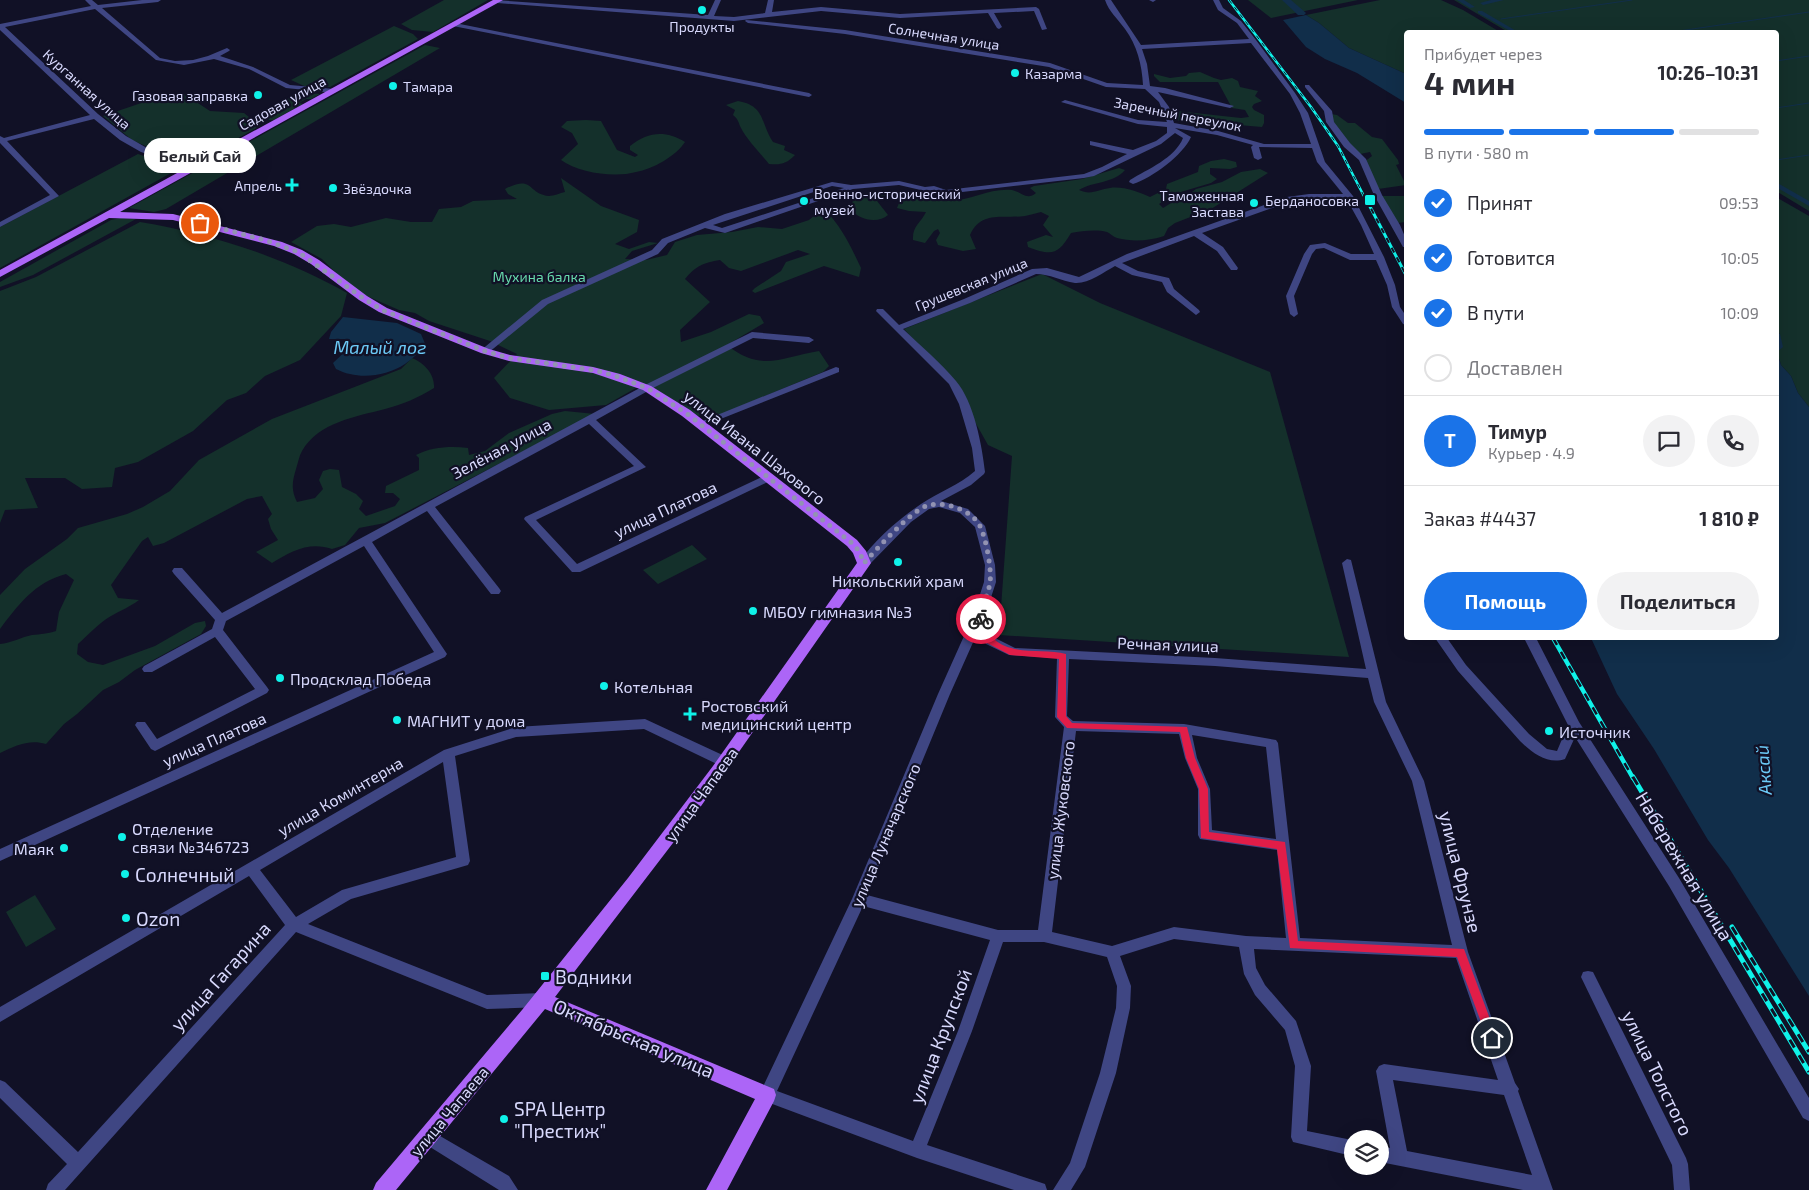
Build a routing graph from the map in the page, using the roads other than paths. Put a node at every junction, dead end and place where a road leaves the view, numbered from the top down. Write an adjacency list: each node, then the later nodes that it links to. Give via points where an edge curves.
1 (88, 0): 10 (street)
2 (158, 0): 10 (street)
3 (498, 0): 11 (street, Солнечная улица); 17 (main road, Садовая улица)
4 (602, 0): 11 (street)
5 (718, 0): 15 (street)
6 (772, 0): 14 (street)
7 (1108, 0): 22 (street, via 1110,8)
8 (1216, 0): 21 (street, via 1220,8 1240,22)
9 (982, 6): 13 (street)
10 (96, 7): 18 (street); 24 (street, via 158,59 168,63 186,63)
11 (596, 8): 15 (street, Солнечная улица)
12 (990, 11): 13 (street); 19 (street); 20 (street, via 1036,9)
13 (976, 12): 14 (street, via 887,16 843,8 796,8)
14 (768, 14): 16 (street)
15 (710, 16): 16 (street, Солнечная улица)
16 (734, 19): 26 (street, Солнечная улица, via 845,32 1050,65 1106,85)
17 (455, 25): 27 (main road, Садовая улица); 28 (street)
18 (0, 26): 31 (street, Курганная улица)
19 (999, 27)
20 (1044, 29)
21 (1254, 40): 22 (street); 36 (street, via 1298,102)
22 (1139, 47): 26 (street)
23 (227, 50): 24 (street)
24 (216, 57): 27 (street, via 251,68 288,87)
25 (1307, 86): 47 (street, via 1328,111 1330,122 1347,145 1362,159)
26 (1148, 88): 30 (street, Солнечная улица); 32 (street, via 1169,111)
27 (334, 91): 39 (main road, Садовая улица)
28 (810, 95)
29 (1065, 102): 32 (street, Заречный переулок, via 1138,122)
30 (1230, 106)
31 (95, 116): 33 (street); 39 (street, Курганная улица, via 144,150)
32 (1171, 127): 35 (street, Заречный переулок, via 1218,133); 37 (street, via 1171,134 1165,139); 40 (street, via 1187,140 1181,148)
33 (1, 140): 45 (street, via 55,196)
34 (1093, 142): 37 (street, via 1120,151)
35 (1258, 144): 36 (street, Заречный переулок); 38 (street, Заречный переулок, via 1255,147)
36 (1314, 146): 41 (street, via 1321,162)
37 (1136, 152): 58 (street, via 1101,172 1084,176 945,192 899,183 832,184 728,216 665,241 655,252 544,302)
38 (1258, 158)
39 (194, 167): 42 (main road, Садовая улица)
40 (1133, 182)
41 (1349, 196): 46 (street, Грушевская улица, via 1297,197); 48 (street)
42 (127, 203): 43 (main road, via 129,210); 44 (main road, Садовая улица)
43 (139, 214): 44 (main road, улица Ивана Шахового); 58 (main road, улица Ивана Шахового, via 200,223 298,252 382,310)
44 (106, 215): 51 (main road, Садовая улица)
45 (0, 225)
46 (1194, 232): 49 (street, Грушевская улица); 50 (street, via 1220,249)
47 (1404, 242)
48 (1380, 257): 54 (street, via 1350,257 1332,247 1313,247 1290,296); 55 (street, via 1396,307)
49 (1115, 263): 53 (street, via 1135,273 1166,280 1170,290); 56 (street, Грушевская улица, via 1080,280 1047,271 1029,273)
50 (1234, 268)
51 (0, 274)
52 (880, 311): 56 (street, улица Чапаева)
53 (1196, 312)
54 (1294, 314)
55 (1404, 315)
56 (898, 328): 65 (street, улица Чапаева, via 953,383 964,404 977,448 980,472 960,488)
57 (809, 340): 60 (street, Зелёная улица, via 752,336)
58 (485, 351): 60 (main road, улица Ивана Шахового, via 509,358 593,370)
59 (836, 370): 62 (street)
60 (647, 388): 61 (street, Зелёная улица); 62 (main road, улица Ивана Шахового)
61 (590, 420): 63 (street, улица Платова, via 641,467 530,519 576,569); 64 (street, Зелёная улица)
62 (700, 424): 63 (main road, улица Ивана Шахового)
63 (768, 478): 67 (main road, улица Ивана Шахового, via 852,543)
64 (429, 506): 66 (street, Зелёная улица); 70 (street)
65 (925, 506): 67 (street, улица Чапаева, via 890,535); 71 (street, улица Луначарского, via 939,504 964,510 980,526 990,565 990,582)
66 (364, 540): 72 (street, Зелёная улица); 85 (street, улица Платова, via 441,654)
67 (864, 563): 83 (main road, улица Чапаева)
68 (1347, 563): 77 (street, улица Фрунзе)
69 (178, 571): 72 (street)
70 (495, 591)
71 (979, 616): 75 (street, Речная улица, via 990,641 1013,652); 87 (street, улица Луначарского)
72 (219, 625): 76 (street, Зелёная улица); 79 (street, via 263,690 155,746)
73 (1442, 640): 78 (street, via 1471,679 1521,735 1538,749 1550,756 1561,756)
74 (1531, 640): 78 (street, Набережная улица)
75 (1063, 656): 77 (street, Речная улица, via 1215,662); 80 (street, улица Жуковского, via 1061,717)
76 (148, 668)
77 (1373, 674): 94 (street, улица Фрунзе, via 1380,702 1418,782)
78 (1574, 724): 101 (street, Набережная улица, via 1674,882)
79 (142, 725)
80 (1070, 726): 81 (street); 90 (street, улица Жуковского)
81 (1184, 729): 84 (street, via 1191,758 1204,789 1205,835); 84 (street, via 1272,743)
82 (448, 753): 83 (street, улица Коминтерна, via 516,732 645,724); 86 (street, улица Коминтерна); 88 (street, улица Гагарина, via 463,861 347,894)
83 (725, 762): 96 (main road, улица Чапаева)
84 (1282, 845): 92 (street)
85 (0, 855)
86 (251, 868): 88 (street); 97 (street, улица Коминтерна)
87 (859, 899): 89 (street); 100 (street, улица Луначарского)
88 (294, 925): 96 (street, Октябрьская улица, via 487,1002); 107 (street, улица Гагарина)
89 (998, 936): 90 (street); 104 (street, улица Крупской, via 965,1031)
90 (1044, 936): 93 (street)
91 (1246, 942): 92 (street); 93 (street, via 1174,933); 103 (street, via 1249,969 1260,990 1291,1026 1303,1066 1298,1137)
92 (1294, 945): 94 (street)
93 (1112, 952): 114 (street, via 1124,986 1123,1008 1108,1073 1077,1167)
94 (1461, 952): 99 (street, улица Фрунзе)
95 (1588, 976): 115 (street, улица Толстого, via 1680,1164)
96 (543, 1000): 100 (main road, Октябрьская улица); 102 (main road, улица Чапаева)
97 (0, 1015)
98 (0, 1088): 107 (street)
99 (1511, 1089): 106 (street, via 1384,1071); 108 (street, улица Фрунзе)
100 (768, 1095): 104 (street, Октябрьская улица); 112 (main road, улица Луначарского)
101 (1809, 1113)
102 (428, 1137): 110 (main road, улица Чапаева); 111 (street)
103 (1344, 1146)
104 (917, 1150): 113 (street, Октябрьская улица)
105 (1389, 1156): 106 (street)
106 (1400, 1159): 108 (street)
107 (78, 1163): 109 (street, улица Гагарина)
108 (1545, 1188)
109 (54, 1190)
110 (383, 1190)
111 (510, 1190)
112 (716, 1190)
113 (1040, 1190)
114 (1061, 1190)
115 (1682, 1190)

